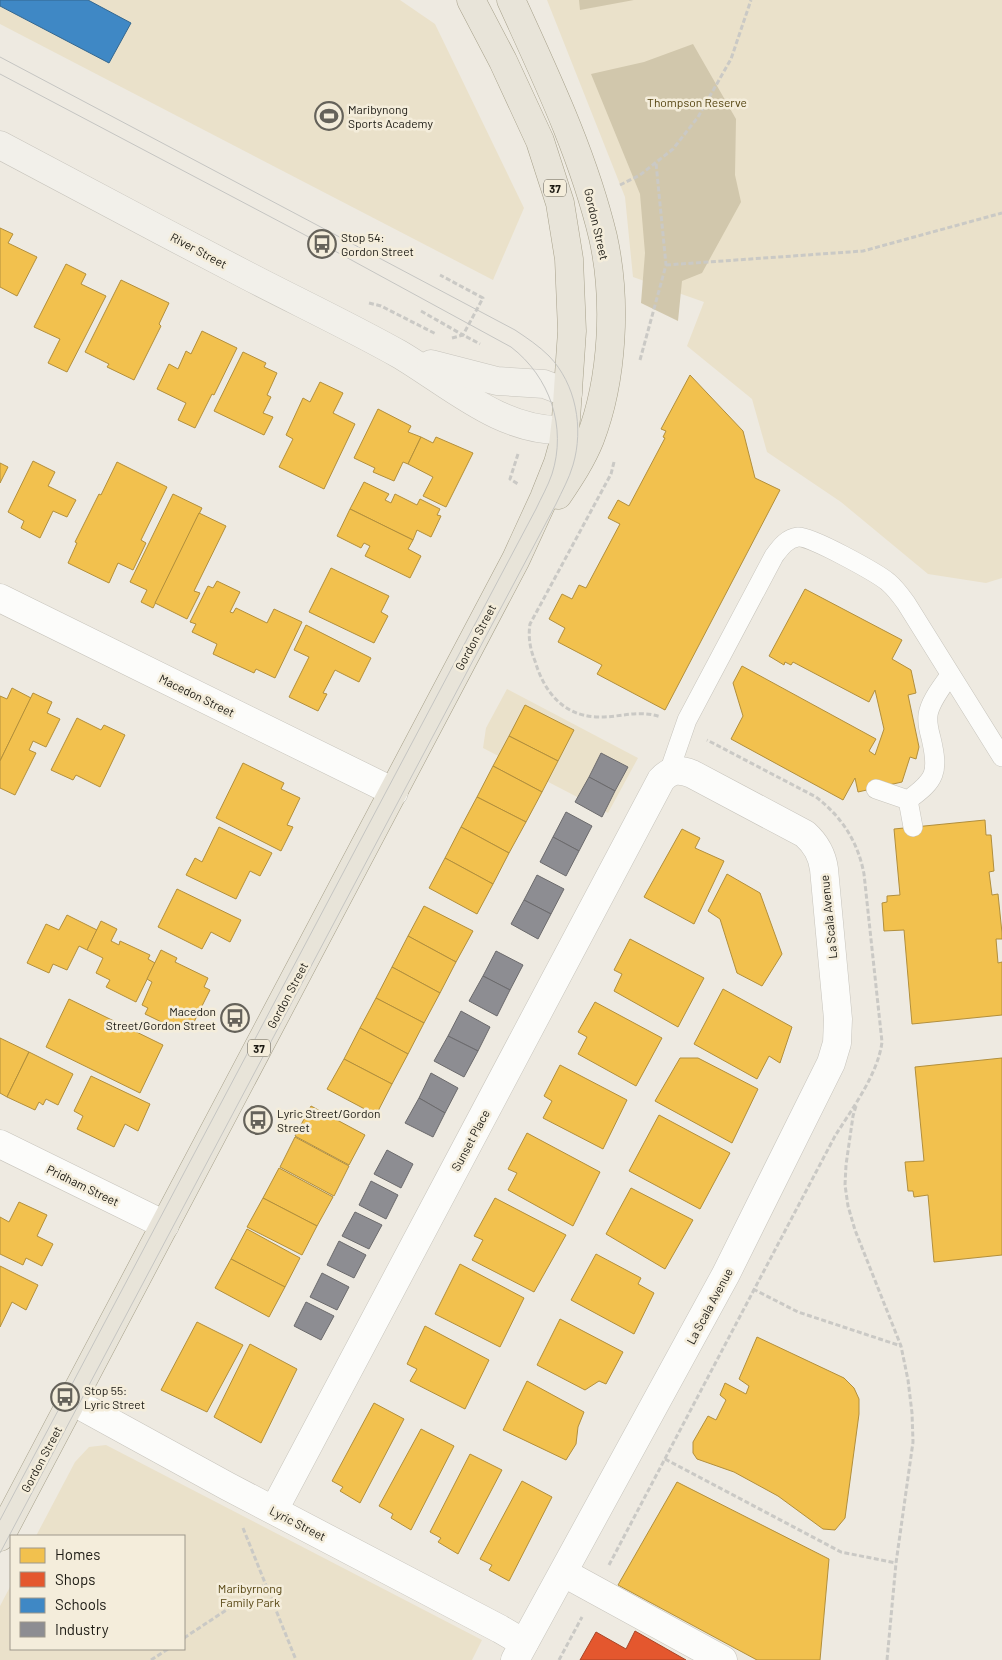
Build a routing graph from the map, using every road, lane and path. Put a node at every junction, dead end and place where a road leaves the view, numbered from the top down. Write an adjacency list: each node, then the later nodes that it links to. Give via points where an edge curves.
1 (471, 0): 13 (main road, 37, via 540,141 560,203 569,259 572,312)
2 (512, 0): 6 (main road, Gordon Street / 37, via 579,158)
3 (751, 0): 5 (path, via 731,60 698,117 673,149)
4 (0, 145): 12 (street, River Street)
5 (656, 163): 6 (path, via 640,175); 8 (path)
6 (592, 198): 11 (main road, Gordon Street / 37, via 609,278)
7 (1002, 213): 8 (path, via 862,251)
8 (666, 265): 11 (path, via 638,367)
9 (440, 275): 10 (path, via 483,298 463,335)
10 (420, 311)
11 (609, 351): 14 (main road, Gordon Street / 37)
12 (399, 354): 13 (street, River Street, via 488,379 544,384); 15 (street, River Street, via 498,414 541,429)
13 (568, 393): 14 (main road, via 584,403); 15 (main road, 37)
14 (596, 419): 15 (main road); 17 (main road, Gordon Street / 37, via 573,472)
15 (565, 430): 17 (main road, Gordon Street / 37, via 558,463)
16 (616, 457): 20 (path, via 611,474 530,624 530,648 539,676 561,705 595,717 651,714)
17 (516, 559): 24 (main road, Gordon Street / 37)
18 (0, 598): 24 (street, Macedon Street)
19 (950, 675): 20 (lane, via 890,583 818,542 797,537 784,543 774,556); 21 (lane); 25 (lane, via 928,714 935,759 932,779)
20 (684, 728): 22 (lane)
21 (1002, 757)
22 (669, 772): 29 (street, La Scala Avenue, via 680,770 704,779 805,834 815,843 824,869 838,1019 837,1043 831,1063); 35 (street, Sunset Place, via 659,783)
23 (876, 789): 25 (lane)
24 (394, 792): 28 (main road, Gordon Street / 37)
25 (908, 800): 26 (lane)
26 (913, 827)
27 (0, 1144): 28 (street, Pridham Street)
28 (165, 1225): 32 (main road, Gordon Street / 37)
29 (726, 1274): 30 (path); 38 (street, La Scala Avenue)
30 (755, 1289): 31 (path, via 798,1312); 31 (path, via 835,1136 858,1100 846,1166 848,1206); 33 (path)
31 (901, 1346): 37 (path, via 908,1380 913,1442)
32 (72, 1401): 34 (street, Lyric Street); 36 (main road, Gordon Street / 37)
33 (665, 1460): 37 (path, via 841,1552); 40 (path)
34 (227, 1486): 35 (street, Lyric Street); 39 (path)
35 (274, 1510): 43 (street, Lyric Street, via 500,1629)
36 (0, 1537)
37 (896, 1563): 48 (path)
38 (564, 1573): 40 (street); 43 (street, La Scala Avenue)
39 (264, 1585): 41 (path); 45 (path)
40 (596, 1590): 46 (path); 47 (street)
41 (185, 1637)
42 (166, 1650): 44 (path)
43 (520, 1652)
44 (151, 1660)
45 (296, 1660)
46 (559, 1660)
47 (723, 1660)
48 (887, 1660)

